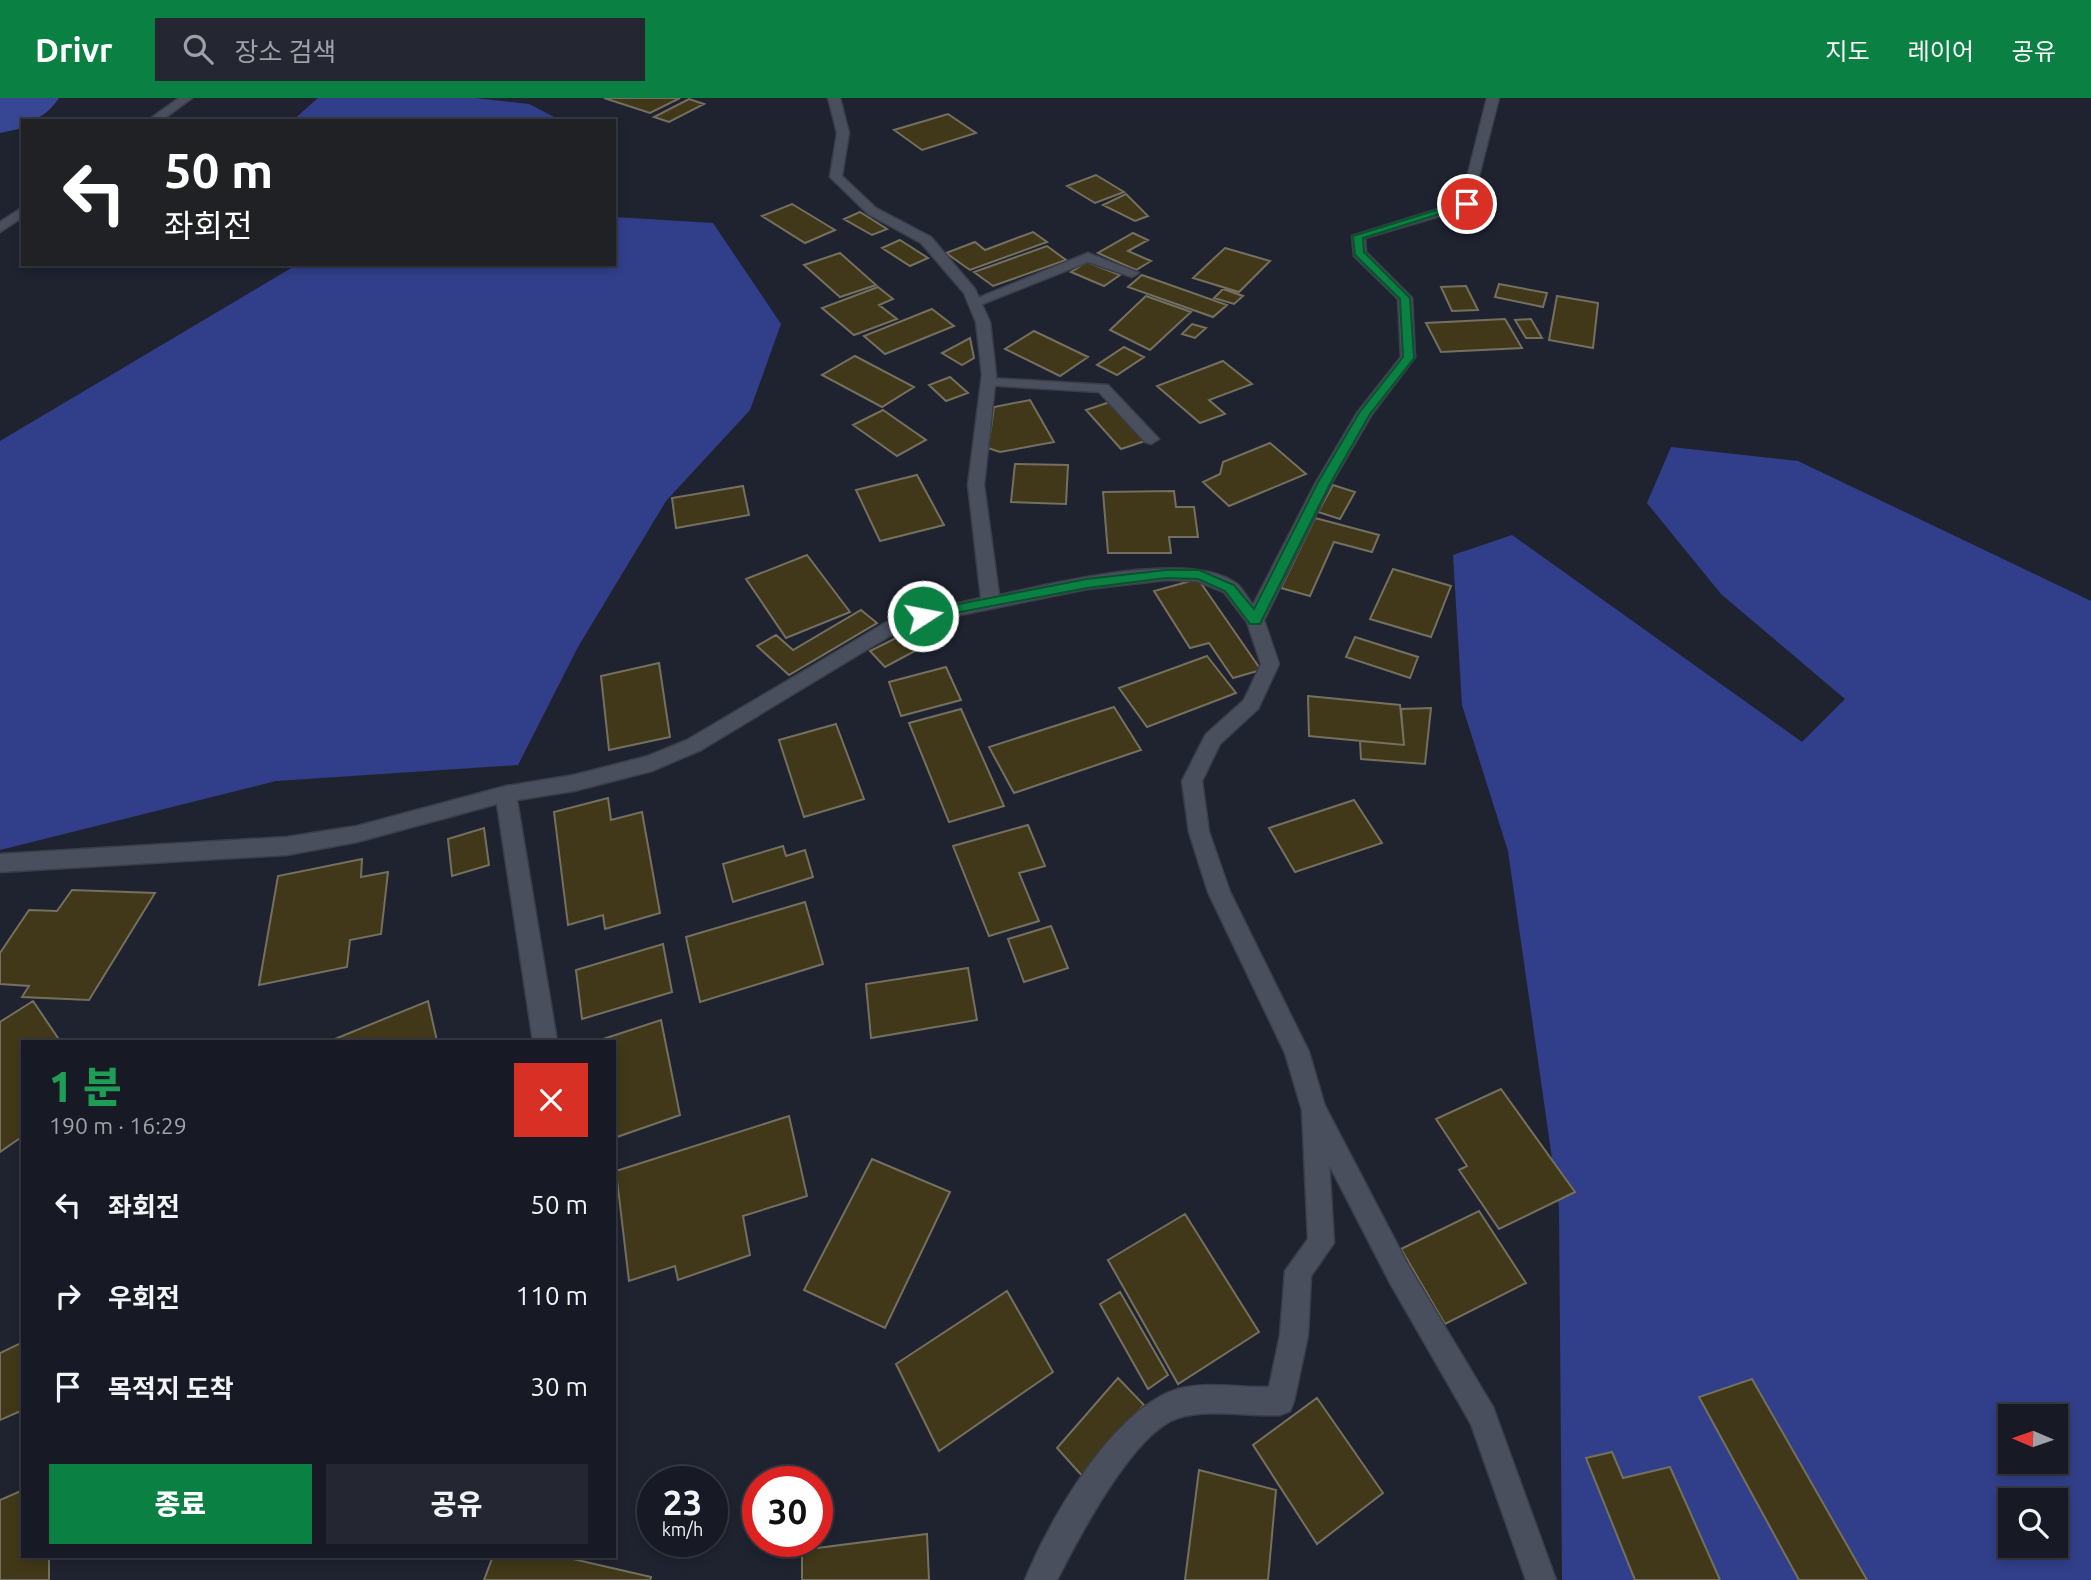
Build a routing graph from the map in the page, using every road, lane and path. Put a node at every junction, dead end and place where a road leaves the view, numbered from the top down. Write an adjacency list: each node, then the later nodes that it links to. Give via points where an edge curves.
1 (186, 98): 4 (street)
2 (834, 98): 8 (street, via 843,133 836,177 872,211 926,240)
3 (1493, 98): 12 (street, via 1467,204 1358,236 1359,253 1405,298 1408,358 1365,413)
4 (156, 119)
5 (21, 213): 6 (street)
6 (0, 229)
7 (1132, 273): 8 (street, via 1088,257)
8 (975, 302): 9 (street, via 983,322)
9 (989, 382): 10 (street, via 1103,388); 11 (street, via 976,485)
10 (1151, 439)
11 (991, 603): 12 (street, via 1087,583 1199,575 1230,588); 13 (street, via 901,621 694,745 652,763 575,783)
12 (1255, 620): 16 (street, via 1270,664 1251,704 1213,738 1192,781 1199,832 1219,892 1297,1052)
13 (506, 794): 14 (street, via 357,834 287,846); 15 (street)
14 (0, 863)
15 (545, 1040)
16 (1314, 1110): 17 (street, via 1321,1243 1298,1271 1294,1335 1280,1401 1177,1403 1146,1421 1112,1460); 18 (street, via 1399,1273 1483,1417)
17 (1040, 1580)
18 (1541, 1580)

